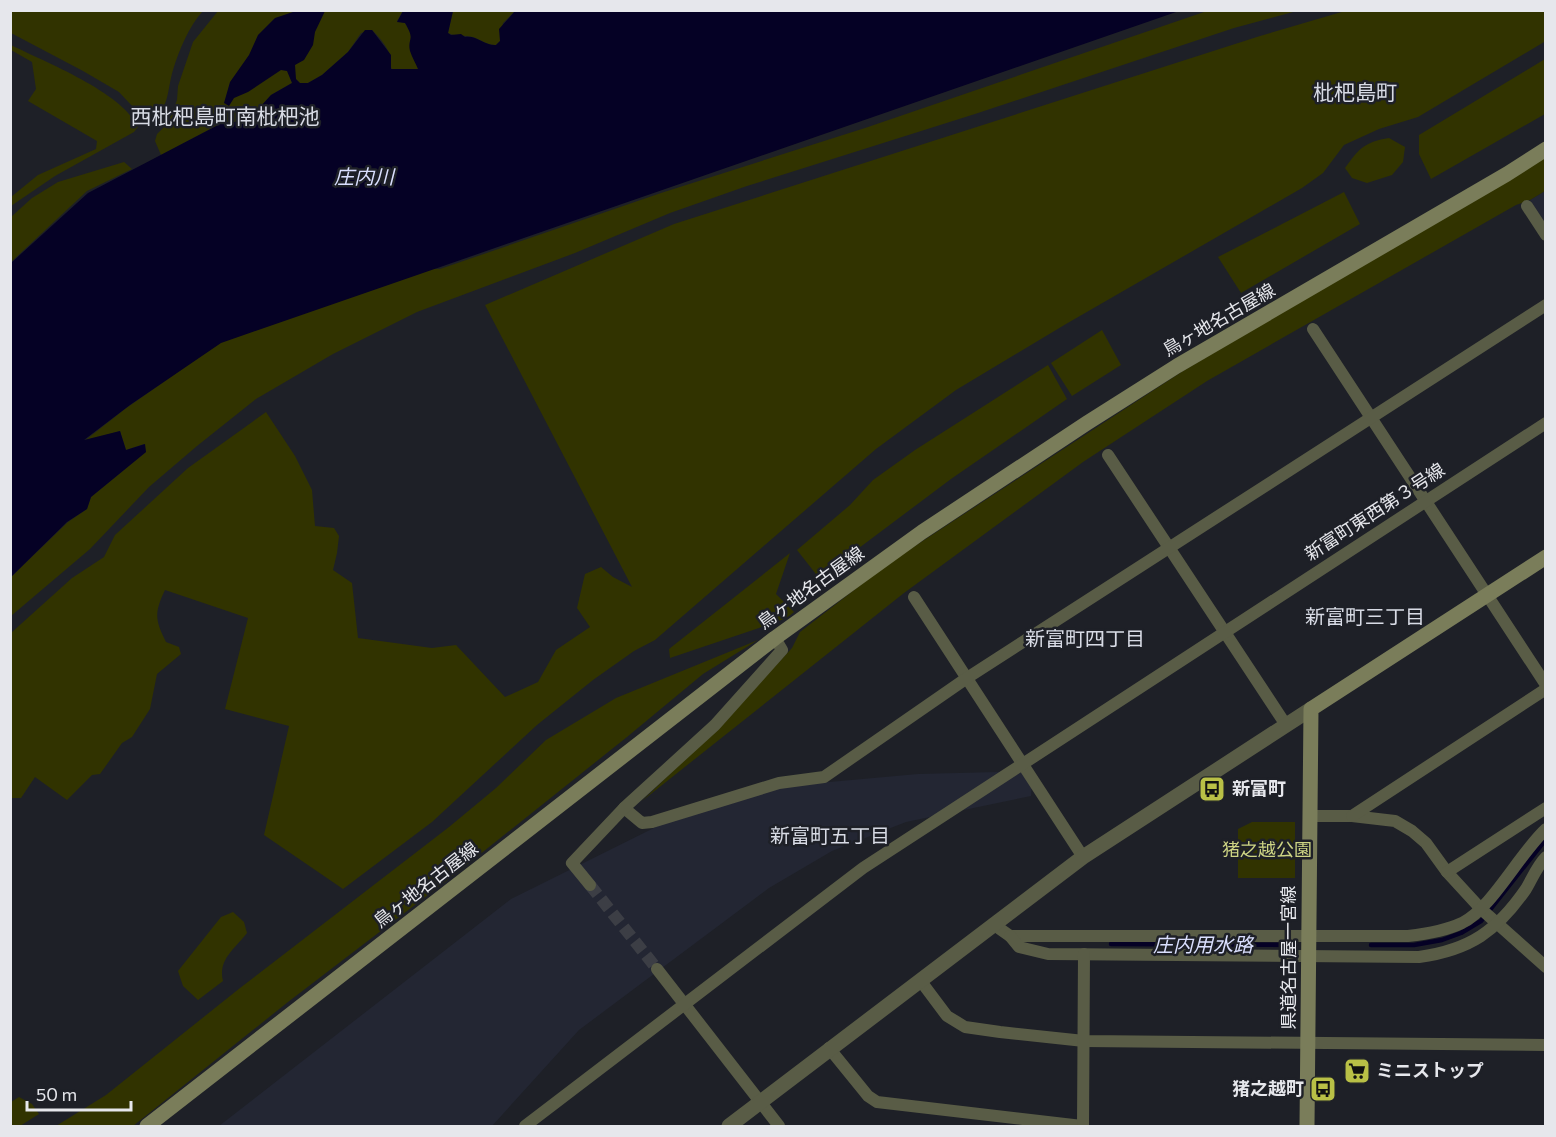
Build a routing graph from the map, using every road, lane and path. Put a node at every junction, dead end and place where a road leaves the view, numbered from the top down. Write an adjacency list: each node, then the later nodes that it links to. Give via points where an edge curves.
1 (1545, 149): 15 (main road, 鳥ヶ地名古屋線, via 1097,416 922,532)
2 (1527, 206): 3 (street)
3 (1545, 235)
4 (1545, 304): 6 (street)
5 (1313, 329): 6 (street)
6 (1371, 417): 9 (street); 10 (street)
7 (1545, 423): 9 (street, 新富町東西第３号線)
8 (1108, 455): 10 (street)
9 (1425, 501): 12 (street); 14 (street, 新富町東西第３号線)
10 (1168, 547): 14 (street); 16 (street)
11 (1545, 557): 12 (main road)
12 (1487, 595): 17 (street); 18 (main road)
13 (914, 597): 16 (street)
14 (1225, 632): 19 (street); 20 (street, 新富町東西第３号線)
15 (775, 638): 21 (street, via 782,651 715,725); 46 (main road, 鳥ヶ地名古屋線)
16 (967, 678): 20 (street); 21 (street, via 824,777 779,783 652,822 642,823)
17 (1545, 687): 24 (street)
18 (1311, 709): 19 (street); 23 (main road, 県道名古屋一宮線)
19 (1286, 725): 26 (street)
20 (1023, 764): 26 (street); 40 (street, 新富町東西第３号線, via 862,868)
21 (624, 808): 29 (street, via 572,863)
22 (1545, 808): 28 (street)
23 (1310, 816): 24 (street); 34 (main road, 県道名古屋一宮線)
24 (1352, 816): 28 (street, via 1395,821 1412,831)
25 (1545, 829): 30 (street, via 1524,851)
26 (1083, 857): 32 (street)
27 (1545, 857): 31 (street, via 1516,903)
28 (1447, 872): 30 (street)
29 (590, 885)
30 (1482, 910): 31 (street); 34 (street, via 1444,930 1425,934)
31 (1495, 922): 36 (street, via 1484,935 1443,954); 37 (street)
32 (993, 924): 33 (street); 39 (street)
33 (1010, 936): 34 (street); 35 (street, via 1019,947 1048,954)
34 (1309, 936): 36 (main road, 県道名古屋一宮線)
35 (1084, 954): 36 (street); 41 (street)
36 (1309, 956): 42 (main road, 県道名古屋一宮線)
37 (1545, 967)
38 (657, 969): 40 (street)
39 (920, 980): 41 (street, via 947,1016 965,1027); 44 (street)
40 (686, 1004): 45 (street); 47 (street, 新富町東西第３号線)
41 (1084, 1041): 42 (street); 50 (street)
42 (1308, 1042): 43 (street); 51 (main road, 県道名古屋一宮線)
43 (1545, 1045)
44 (829, 1048): 45 (street); 50 (street, via 877,1102)
45 (760, 1102): 48 (street); 49 (street)
46 (147, 1126)
47 (525, 1126)
48 (729, 1126)
49 (779, 1126)
50 (1083, 1126)
51 (1307, 1126)

